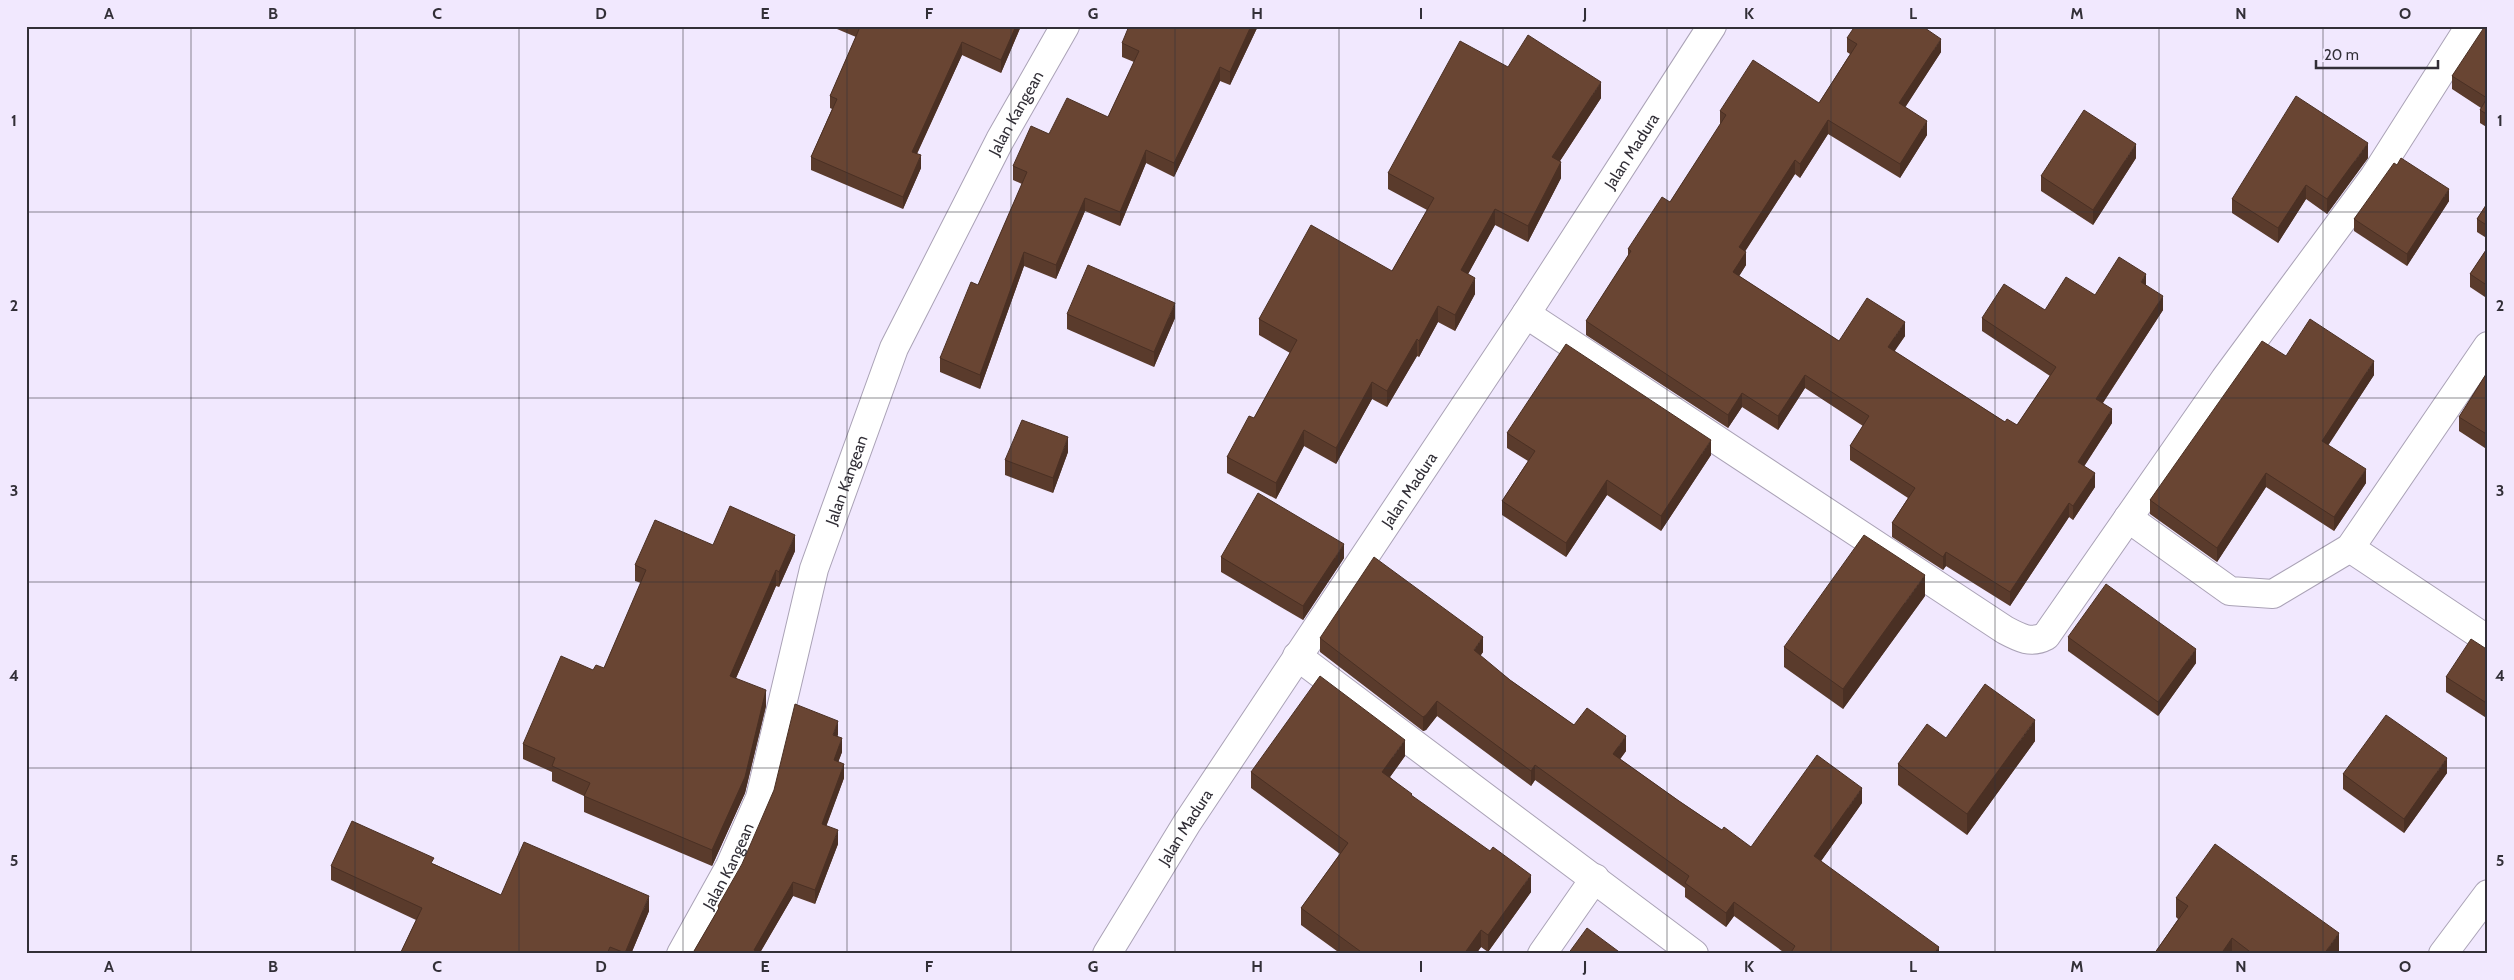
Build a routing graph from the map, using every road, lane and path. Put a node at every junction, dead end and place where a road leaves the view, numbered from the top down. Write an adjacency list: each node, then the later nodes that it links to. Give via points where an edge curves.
1 (1065, 26): 12 (street, Jalan Kangean, via 1000,140 894,348 814,569 760,798 730,866)
2 (1712, 26): 4 (street, Jalan Madura)
3 (2470, 26): 6 (street, via 2374,177 2225,379)
4 (1526, 314): 6 (street, via 2022,639 2036,641 2046,636); 9 (street, Jalan Madura)
5 (2488, 346): 7 (street)
6 (2128, 518): 7 (street, via 2230,591 2273,594)
7 (2350, 548): 8 (street)
8 (2488, 640)
9 (1297, 656): 10 (street); 13 (street, Jalan Madura, via 1187,823)
10 (1595, 878): 14 (street); 15 (street)
11 (2488, 894): 16 (street)
12 (681, 954)
13 (1107, 954)
14 (1542, 954)
15 (1694, 954)
16 (2443, 954)

